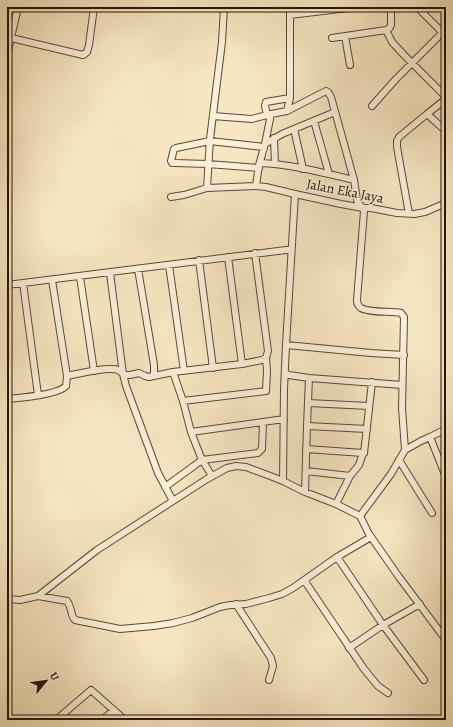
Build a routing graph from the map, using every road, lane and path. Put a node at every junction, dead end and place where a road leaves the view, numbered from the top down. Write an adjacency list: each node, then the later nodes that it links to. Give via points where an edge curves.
1 (18, 7): 12 (street)
2 (94, 7): 12 (street, via 87,52 83,55)
3 (224, 7): 24 (street)
4 (290, 7): 8 (street)
5 (356, 7): 8 (street)
6 (391, 7): 9 (street, via 391,25)
7 (417, 7): 10 (street)
8 (290, 15): 17 (street)
9 (386, 30): 11 (street); 15 (street, via 392,42)
10 (445, 33): 15 (street)
11 (345, 36): 13 (street); 16 (street)
12 (9, 38): 14 (street)
13 (332, 38)
14 (7, 55)
15 (412, 63): 18 (street); 19 (street)
16 (350, 65)
17 (290, 98): 20 (street); 22 (street, via 266,102)
18 (446, 98): 23 (street)
19 (372, 106)
20 (287, 110): 21 (street, via 326,91 331,97); 22 (street)
21 (335, 112): 25 (street); 36 (street)
22 (269, 114): 24 (street, via 252,119); 30 (street)
23 (427, 114): 27 (street); 43 (street, via 399,136 397,141)
24 (213, 116): 29 (street)
25 (314, 121): 26 (street); 35 (street)
26 (294, 129): 28 (street); 34 (street)
27 (446, 131)
28 (274, 138): 30 (street); 32 (street)
29 (210, 141): 30 (street); 31 (street); 31 (street, via 174,149 171,161)
30 (264, 145): 33 (street)
31 (208, 164): 33 (street); 38 (street)
32 (275, 164): 33 (street); 34 (street)
33 (259, 166): 37 (street)
34 (303, 169): 35 (street)
35 (329, 174): 36 (street)
36 (354, 180): 42 (street, via 357,200)
37 (256, 186): 38 (street); 39 (street)
38 (207, 188): 40 (street)
39 (295, 194): 42 (street, Jalan Eka Jaya); 44 (street, Jalan Eka Jaya)
40 (171, 197)
41 (446, 203): 43 (street, Jalan Eka Jaya, via 425,212)
42 (363, 208): 43 (street, Jalan Eka Jaya); 56 (street, via 357,304 364,309 401,313 404,317)
43 (410, 214)
44 (291, 250): 45 (street); 55 (street, Jalan Eka Jaya)
45 (255, 253): 46 (street); 57 (street, via 268,351)
46 (228, 257): 47 (street); 58 (street)
47 (199, 260): 48 (street); 59 (street)
48 (169, 265): 49 (street); 61 (street)
49 (138, 269): 50 (street); 66 (street)
50 (110, 273): 51 (street); 64 (street)
51 (80, 276): 52 (street); 60 (street)
52 (52, 280): 53 (street); 65 (street)
53 (23, 283): 54 (street); 71 (street)
54 (7, 285)
55 (286, 345): 56 (street); 63 (street, Jalan Eka Jaya)
56 (404, 355): 69 (street)
57 (266, 358): 58 (street); 73 (street, via 266,391)
58 (242, 364): 59 (street)
59 (213, 368): 61 (street)
60 (94, 371): 64 (street, via 115,369); 65 (street)
61 (184, 371): 62 (street)
62 (173, 372): 66 (street); 73 (street)
63 (285, 373): 67 (street); 76 (street, Jalan Eka Jaya)
64 (123, 374): 66 (street, via 127,376 139,373 147,377); 93 (street)
65 (67, 376): 71 (street, via 67,384 63,390)
66 (154, 376)
67 (309, 378): 68 (street); 74 (street)
68 (372, 382): 69 (street); 75 (street)
69 (402, 385): 84 (street)
70 (7, 395): 72 (street)
71 (38, 395): 72 (street)
72 (7, 399)
73 (183, 401): 81 (street)
74 (308, 403): 75 (street); 78 (street)
75 (369, 406): 79 (street)
76 (284, 419): 77 (street); 92 (street, Jalan Eka Jaya)
77 (263, 422): 81 (street); 86 (street, via 262,449 258,453)
78 (307, 426): 79 (street); 83 (street)
79 (367, 429): 85 (street)
80 (446, 429): 82 (street)
81 (191, 432): 86 (street)
82 (430, 437): 84 (street); 91 (street)
83 (306, 449): 85 (street); 88 (street)
84 (405, 450): 87 (street)
85 (363, 452): 90 (street, via 359,465)
86 (202, 460): 89 (street); 93 (street)
87 (399, 460): 97 (street); 98 (street)
88 (306, 470): 90 (street); 94 (street)
89 (212, 476): 92 (street, via 236,466 246,467); 95 (street)
90 (350, 476): 96 (street)
91 (446, 477)
92 (283, 481): 94 (street)
93 (165, 487): 95 (street)
94 (305, 492): 96 (street)
95 (173, 501): 102 (street, via 97,550)
96 (336, 504): 98 (street)
97 (432, 513)
98 (360, 516): 99 (street)
99 (371, 537): 100 (street); 105 (street)
100 (337, 557): 101 (street); 106 (street)
101 (304, 580): 104 (street, via 282,594 246,604); 108 (street)
102 (38, 596): 103 (street, via 20,600); 104 (street, via 67,601 75,620 120,629 173,623)
103 (7, 599)
104 (236, 604): 109 (street, via 271,658 273,666)
105 (420, 604): 106 (street); 107 (street)
106 (383, 625): 108 (street); 110 (street)
107 (446, 640)
108 (349, 648): 111 (street, via 378,686)
109 (269, 680)
110 (424, 680)
111 (388, 693)
112 (114, 710): 113 (street, via 91,690); 114 (street); 115 (street)
113 (56, 720)
114 (102, 720)
115 (125, 720)

